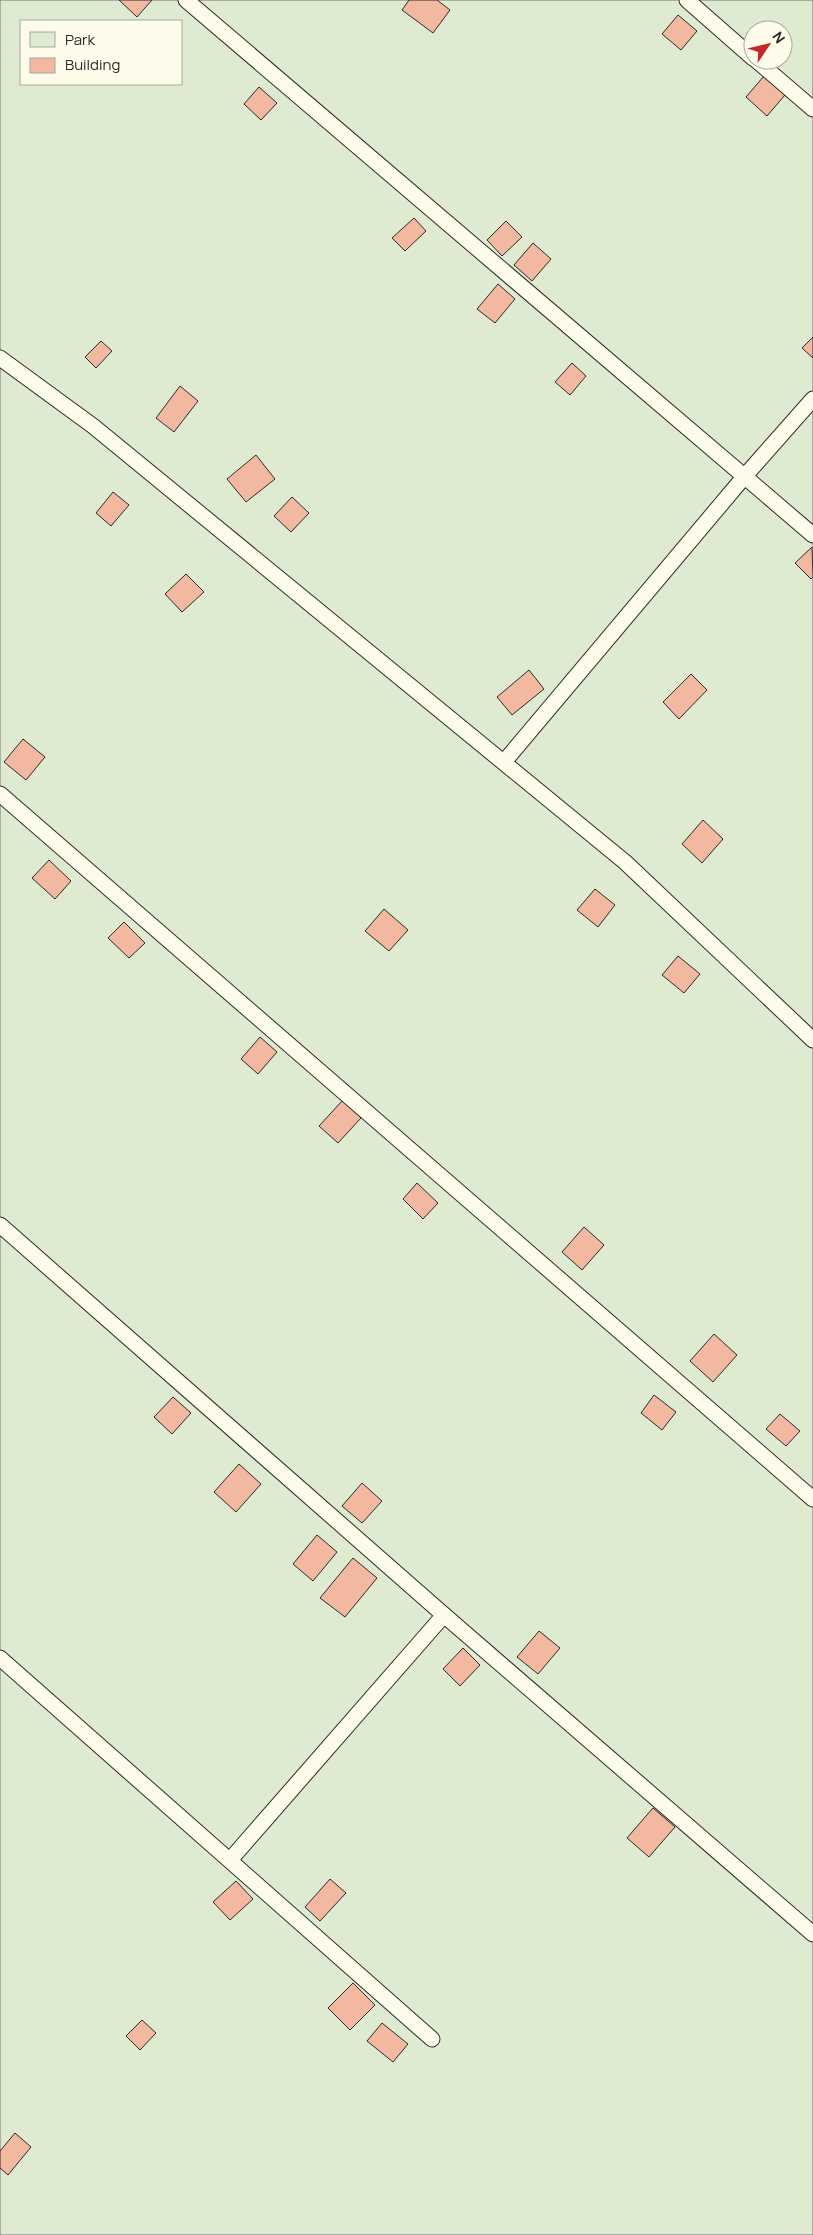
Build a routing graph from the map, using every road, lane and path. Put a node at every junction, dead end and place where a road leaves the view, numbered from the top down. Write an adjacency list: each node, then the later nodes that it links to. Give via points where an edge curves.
1 (186, 0): 8 (lane)
2 (687, 0): 3 (lane)
3 (743, 49)
4 (767, 70): 5 (lane)
5 (813, 110)
6 (0, 358): 10 (lane, via 93,426)
7 (813, 399): 8 (lane)
8 (744, 477): 9 (lane); 10 (lane)
9 (813, 535)
10 (504, 762): 12 (lane, via 625,862)
11 (0, 794): 14 (lane)
12 (813, 1040)
13 (0, 1225): 15 (lane)
14 (813, 1499)
15 (444, 1614): 17 (lane); 18 (lane)
16 (0, 1658): 17 (lane)
17 (230, 1860): 19 (lane)
18 (813, 1934)
19 (432, 2039)

